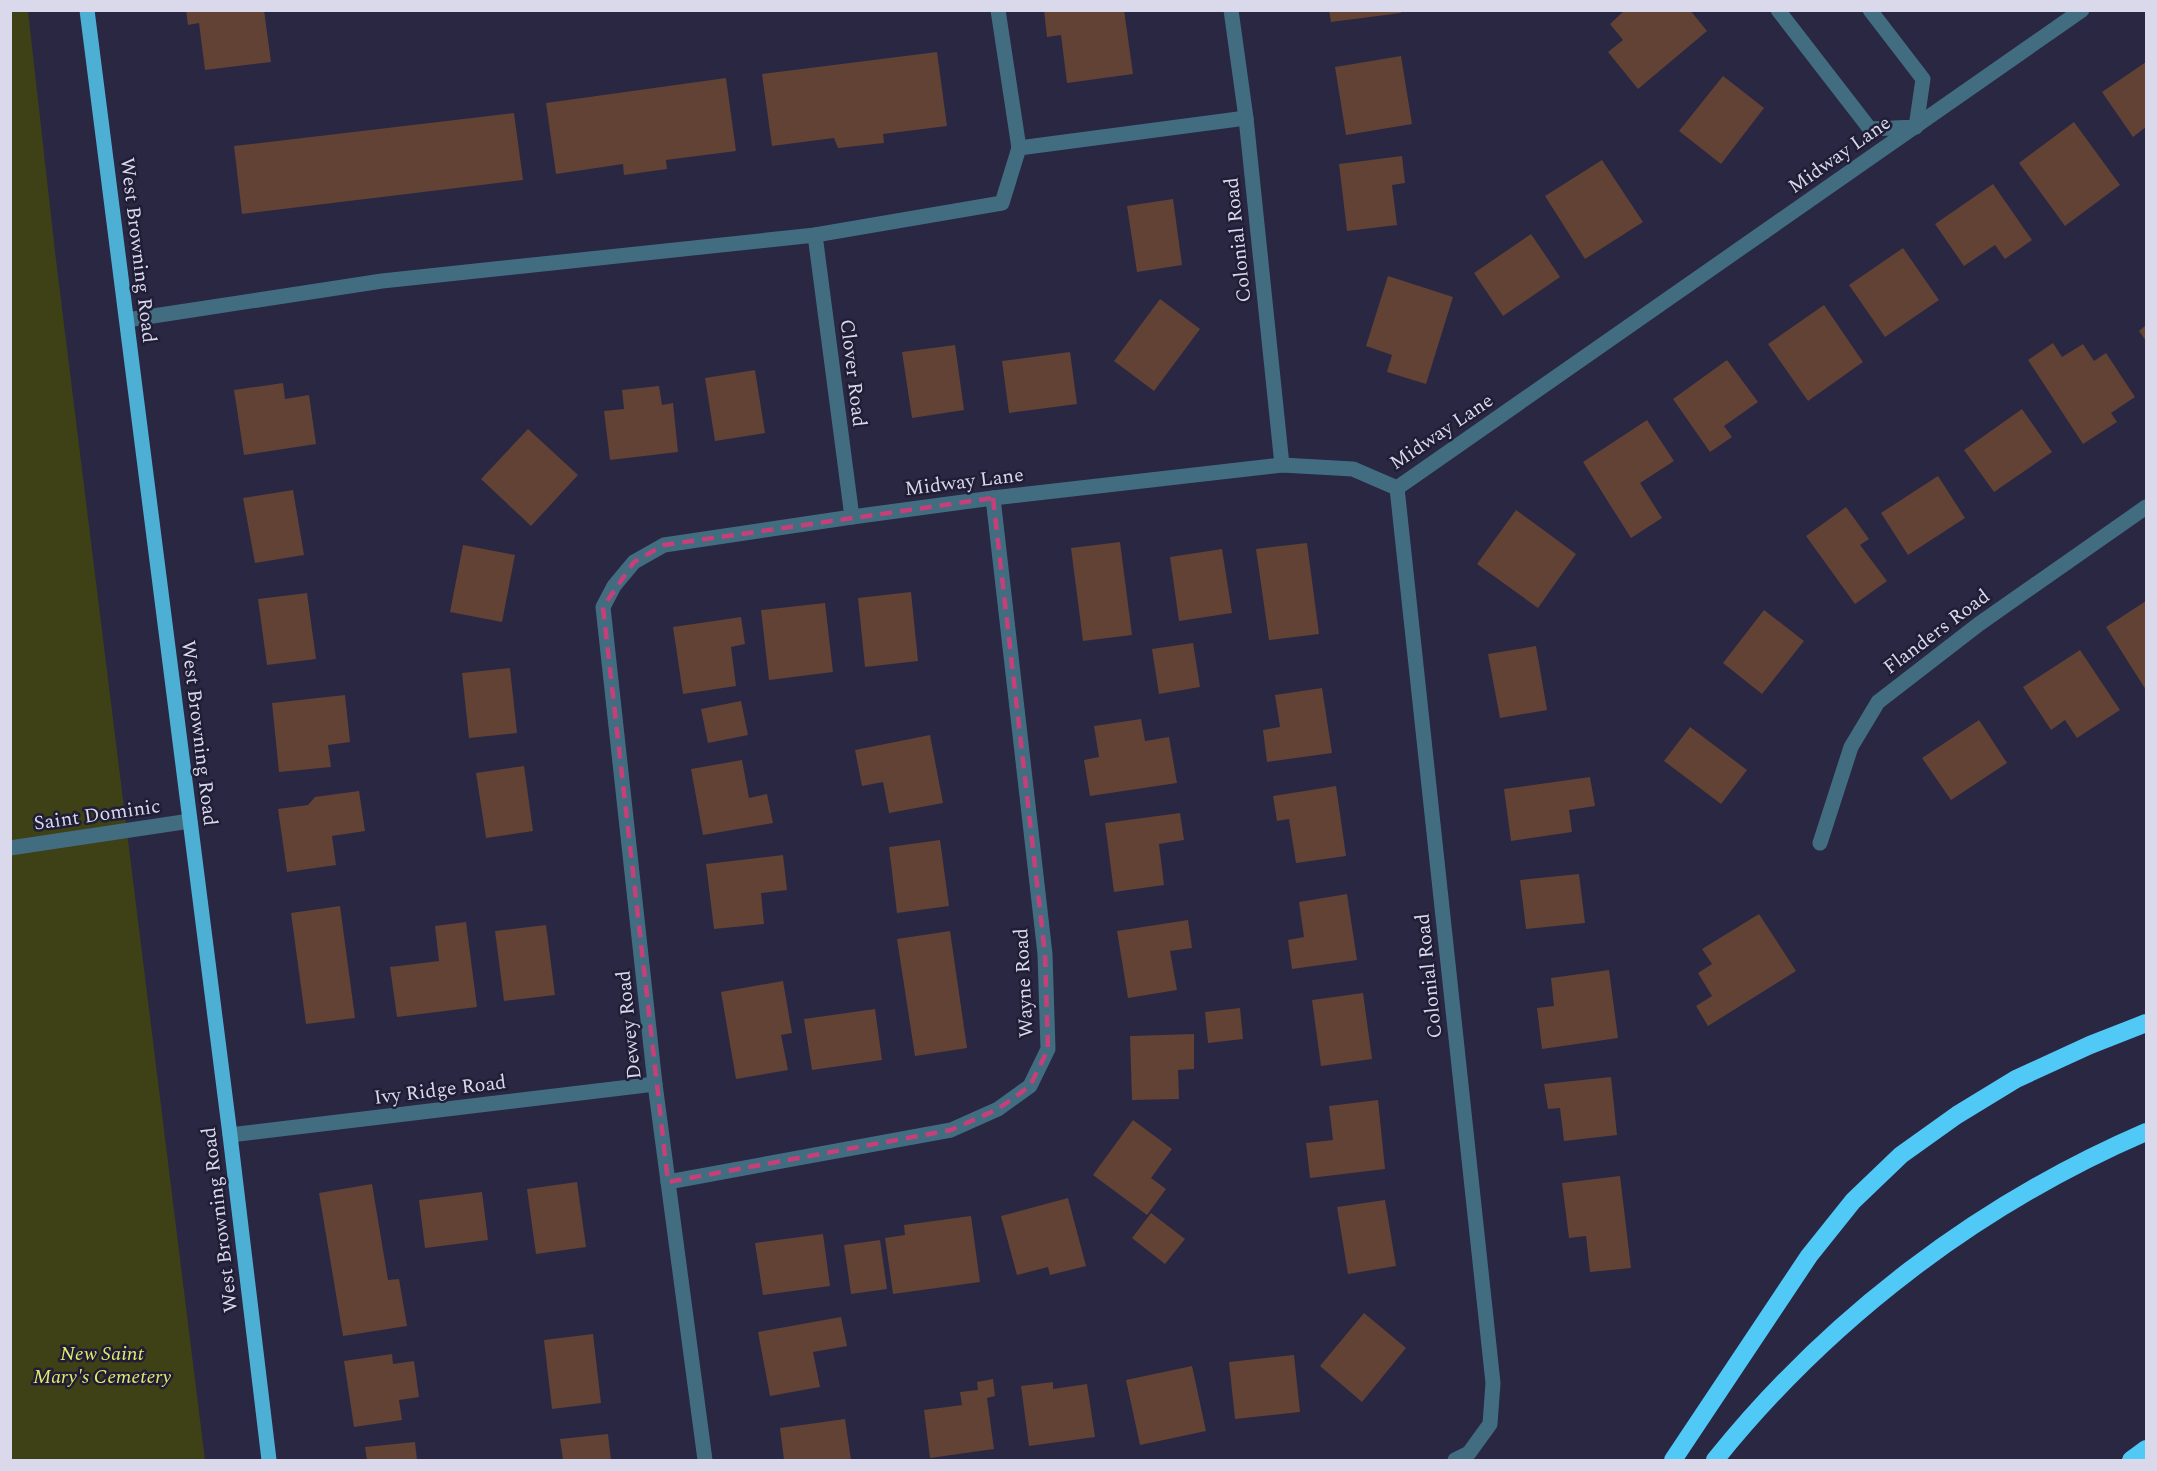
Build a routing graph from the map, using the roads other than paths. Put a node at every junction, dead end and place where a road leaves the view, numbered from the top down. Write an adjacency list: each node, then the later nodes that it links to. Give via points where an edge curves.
1 (87, 10): 11 (main road, West Browning Road)
2 (998, 10): 9 (street)
3 (1231, 10): 7 (street, Colonial Road)
4 (1778, 10): 8 (street, via 1870,129)
5 (1870, 10): 8 (street, via 1923,79)
6 (2082, 10): 8 (street, Midway Lane)
7 (1246, 118): 9 (street); 12 (street, Colonial Road)
8 (1916, 127): 13 (street, Midway Lane)
9 (1019, 148): 10 (street, via 1002,203)
10 (815, 235): 11 (street, via 382,281); 16 (street, Clover Road)
11 (127, 320): 18 (main road, West Browning Road)
12 (1282, 465): 13 (street, Midway Lane, via 1353,469); 14 (street, Midway Lane)
13 (1397, 488): 29 (street, Colonial Road, via 1492,1383 1490,1424 1469,1453)
14 (993, 498): 16 (street, Midway Lane); 25 (street, Wayne Road, via 1045,954 1048,1049 1030,1086 998,1109 951,1130)
15 (2146, 507): 19 (street, Flanders Road, via 1979,624 1878,702 1851,747)
16 (852, 517): 17 (street, Midway Lane, via 664,545 633,562)
17 (614, 586): 22 (street, Dewey Road, via 603,607)
18 (190, 821): 20 (street, Saint Dominic); 24 (main road, West Browning Road)
19 (1820, 843)
20 (10, 848)
21 (2146, 1023): 30 (highway, via 2016,1079 1901,1155 1853,1202 1809,1256)
22 (655, 1084): 24 (street, Ivy Ridge Road); 25 (street, Dewey Road)
23 (2146, 1132): 31 (highway, via 2052,1177 1906,1272 1801,1365)
24 (230, 1136): 27 (main road, West Browning Road)
25 (668, 1182): 28 (street, Dewey Road)
26 (2146, 1449): 32 (highway)
27 (269, 1461)
28 (705, 1461)
29 (1455, 1461)
30 (1673, 1461)
31 (1715, 1461)
32 (2131, 1461)

